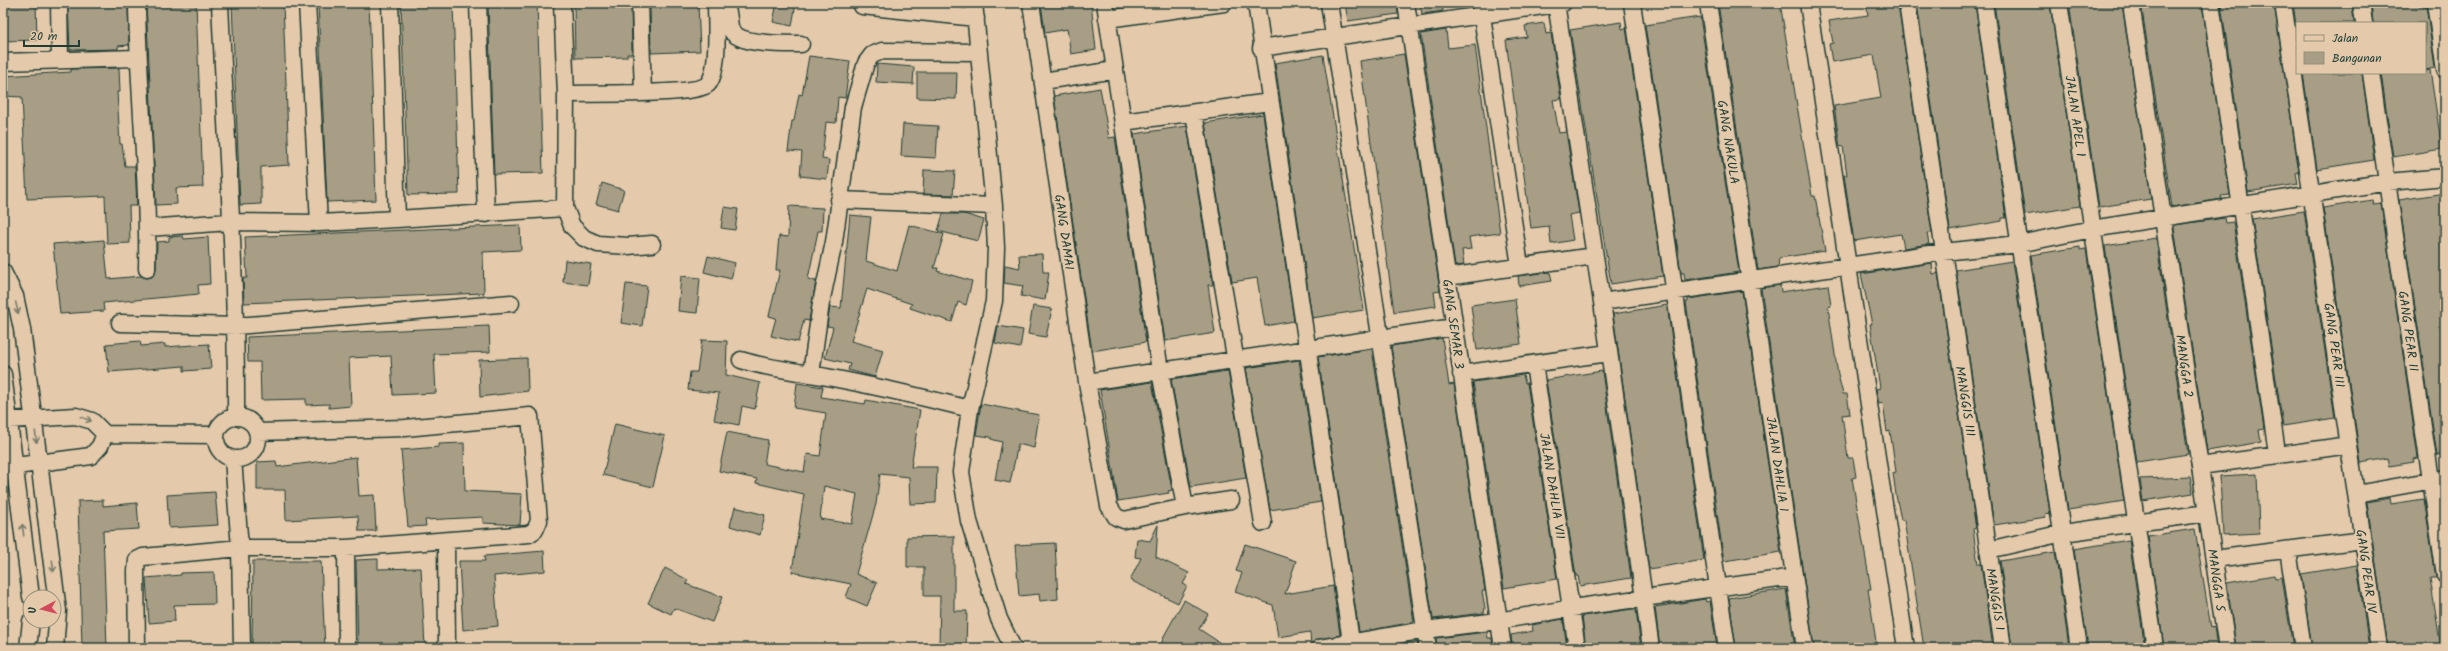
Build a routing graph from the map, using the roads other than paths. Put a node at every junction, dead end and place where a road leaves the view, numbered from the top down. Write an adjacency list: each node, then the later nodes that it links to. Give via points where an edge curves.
1 (59, 3): 41 (street)
2 (137, 3): 40 (street)
3 (220, 3): 62 (street)
4 (307, 3): 63 (street)
5 (390, 3): 60 (street)
6 (478, 3): 59 (street)
7 (562, 3): 48 (street)
8 (640, 3): 47 (street)
9 (716, 3): 47 (street, via 714,73 707,84 697,89)
10 (720, 3): 37 (street, via 728,13 729,26 733,33 740,38)
11 (1031, 3): 46 (street, GANG DAMAI)
12 (1105, 3): 33 (street)
13 (1224, 3): 30 (street)
14 (1256, 3): 38 (street)
15 (1329, 3): 36 (street)
16 (1406, 3): 35 (street, GANG SEMAR 3)
17 (1558, 3): 31 (street); 69 (street)
18 (1632, 3): 76 (street)
19 (1708, 3): 75 (street, GANG NAKULA)
20 (1808, 3): 71 (street)
21 (1907, 3): 68 (street, MANGGIS III)
22 (1984, 3): 67 (street)
23 (2059, 3): 65 (street, JALAN APEL 1)
24 (2131, 3): 61 (street, MANGGA 2)
25 (2211, 3): 57 (street)
26 (2283, 3): 54 (street, GANG PEAR III)
27 (2361, 3): 34 (street)
28 (2435, 3): 44 (street)
29 (862, 6): 32 (street)
30 (1181, 6): 33 (street)
31 (1480, 9): 35 (street); 70 (street)
32 (975, 10): 39 (street)
33 (1108, 19): 43 (street)
34 (2364, 22)
35 (1409, 26): 36 (street); 74 (street, GANG SEMAR 3)
36 (1334, 37): 38 (street); 82 (street)
37 (801, 44)
38 (1261, 48): 49 (street)
39 (978, 52): 55 (street, via 882,51 872,55 866,62 853,107); 56 (street)
40 (137, 58): 41 (street); 64 (street)
41 (60, 60): 42 (street)
42 (3, 62)
43 (1115, 70): 46 (street); 51 (street)
44 (2445, 70)
45 (2371, 74): 53 (street, GANG PEAR II)
46 (1042, 81): 92 (street, GANG DAMAI)
47 (643, 93): 48 (street)
48 (566, 94): 58 (street)
49 (1270, 102): 50 (street); 83 (street)
50 (1194, 113): 51 (street); 85 (street)
51 (1123, 122): 88 (street)
52 (2445, 177): 53 (street)
53 (2388, 182): 54 (street); 106 (street, GANG PEAR II)
54 (2314, 196): 57 (street); 100 (street, GANG PEAR III)
55 (839, 200): 56 (street); 90 (street)
56 (994, 206): 93 (street, via 994,301)
57 (2240, 207): 61 (street); 101 (street)
58 (565, 208): 59 (street); 66 (street, via 572,226 584,238 598,244)
59 (486, 214): 60 (street)
60 (397, 219): 63 (street)
61 (2164, 219): 65 (street); 105 (street, MANGGA 2)
62 (230, 222): 63 (street); 64 (street); 80 (street)
63 (319, 223)
64 (148, 228): 72 (street)
65 (2092, 229): 67 (street); 111 (street, JALAN APEL 1)
66 (652, 244)
67 (2019, 244): 68 (street); 113 (street)
68 (1943, 252): 71 (street); 118 (street, MANGGIS III)
69 (1594, 256): 70 (street); 77 (street)
70 (1520, 266): 74 (street)
71 (1847, 266): 75 (street); 145 (street)
72 (147, 268)
73 (3, 272): 95 (street, one-way to 95, via 15,296)
74 (1447, 277): 81 (street, GANG SEMAR 3)
75 (1751, 281): 76 (street); 122 (street, JALAN DAHLIA I)
76 (1674, 291): 77 (street); 124 (street)
77 (1602, 302): 84 (street)
78 (511, 303): 80 (street)
79 (120, 323): 80 (street)
80 (236, 326): 94 (street)
81 (1454, 327): 82 (street); 91 (street, GANG SEMAR 3)
82 (1379, 338): 83 (street); 129 (street)
83 (1307, 349): 85 (street); 130 (street)
84 (1608, 353): 87 (street); 125 (street)
85 (1236, 359): 88 (street); 112 (street)
86 (740, 360): 90 (street, via 765,368)
87 (1534, 364): 91 (street); 126 (street, JALAN DAHLIA VII)
88 (1160, 371): 92 (street); 109 (street)
89 (3, 374): 96 (street)
90 (811, 374): 93 (street, via 892,389)
91 (1461, 374): 127 (street, GANG SEMAR 3)
92 (1087, 382): 109 (street, GANG DAMAI, via 1109,506 1116,517 1124,520)
93 (970, 409): 137 (street, via 962,454 963,492 969,521 999,619)
94 (236, 417): 97 (street, via 249,421); 99 (street, via 223,422)
95 (34, 418): 96 (street); 98 (street, one-way to 98, via 85,418 92,420); 104 (street, one-way to 104)
96 (6, 423): 103 (street)
97 (257, 432): 102 (street, via 257,443 252,452 244,458); 115 (street, via 405,428 530,416 539,521 535,530 529,534)
98 (105, 434): 99 (street); 104 (street, via 100,446 90,456)
99 (216, 434): 102 (street, via 220,450 225,456)
100 (2349, 445): 101 (street); 107 (street, GANG PEAR III)
101 (2277, 454): 105 (street)
102 (233, 459): 116 (street)
103 (9, 462): 104 (street); 123 (street, one-way to 103)
104 (40, 465): 132 (street, one-way to 132, via 58,611)
105 (2200, 466): 110 (street, MANGGA 2)
106 (2438, 479): 107 (street); 121 (street, GANG PEAR II)
107 (2356, 494): 114 (street, GANG PEAR IV)
108 (1230, 500): 109 (street, GANG DAMAI)
109 (1185, 507)
110 (2207, 513): 111 (street); 120 (street, MANGGA 5)
111 (2137, 521): 113 (street); 148 (street, JALAN APEL 1)
112 (1263, 523)
113 (2063, 533): 118 (street); 147 (street)
114 (2363, 540): 119 (street); 151 (street, GANG PEAR IV)
115 (446, 542): 117 (street); 136 (street)
116 (240, 548): 117 (street); 133 (street, via 143,557 137,560); 134 (street)
117 (346, 548): 135 (street)
118 (1988, 550): 146 (street, MANGGIS I)
119 (2288, 550): 120 (street); 150 (street)
120 (2214, 559): 149 (street, MANGGA 5)
121 (2445, 575)
122 (1794, 577): 124 (street); 144 (street, JALAN DAHLIA I)
123 (30, 589)
124 (1718, 589): 125 (street); 143 (street)
125 (1644, 600): 126 (street); 142 (street)
126 (1572, 608): 127 (street); 141 (street, JALAN DAHLIA VII)
127 (1498, 621): 129 (street); 140 (street, GANG SEMAR 3)
128 (30, 629): 131 (street)
129 (1425, 630): 130 (street); 139 (street)
130 (1352, 646): 138 (street)
131 (28, 648)
132 (55, 648)
133 (137, 648)
134 (242, 648)
135 (347, 648)
136 (447, 648)
137 (1013, 648)
138 (1320, 648)
139 (1428, 648)
140 (1503, 648)
141 (1577, 648)
142 (1651, 648)
143 (1727, 648)
144 (1805, 648)
145 (1906, 648)
146 (2003, 648)
147 (2079, 648)
148 (2155, 648)
149 (2227, 648)
150 (2303, 648)
151 (2379, 648)

